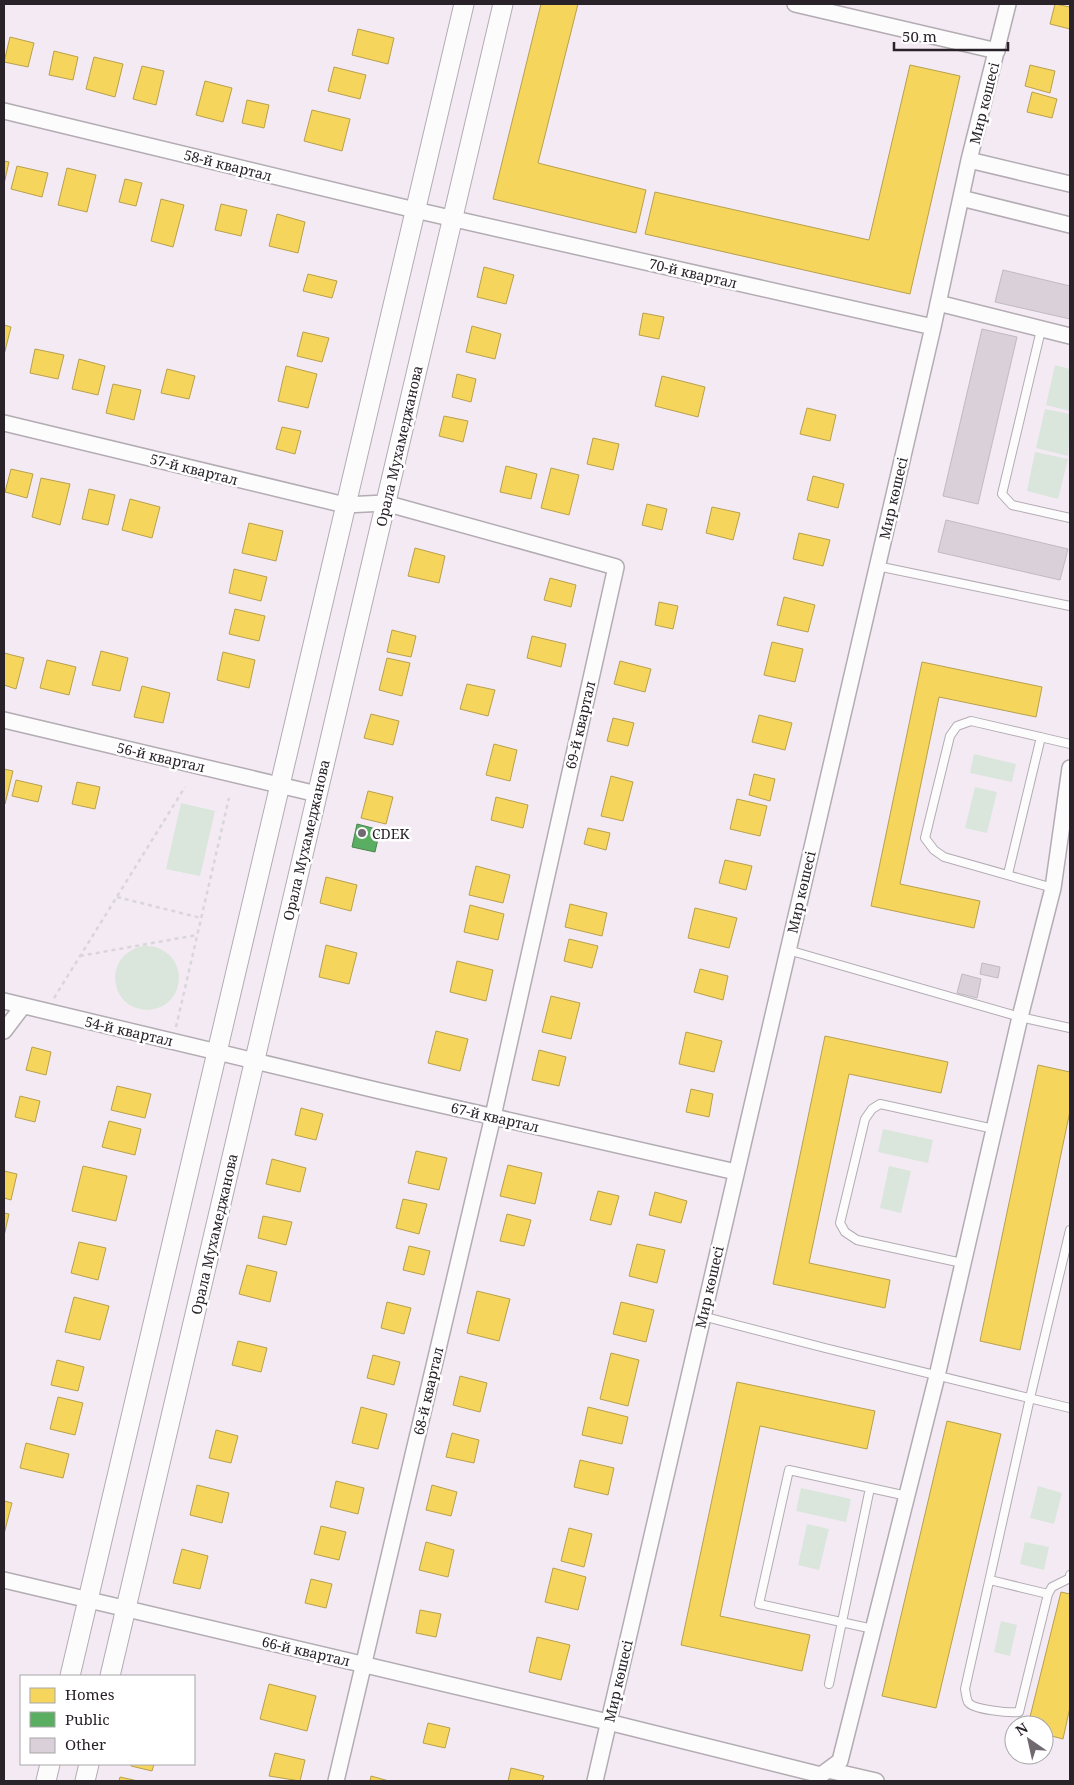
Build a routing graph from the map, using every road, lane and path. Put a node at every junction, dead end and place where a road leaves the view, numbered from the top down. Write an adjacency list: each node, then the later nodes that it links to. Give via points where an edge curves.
1 (464, 4): 10 (street)
2 (504, 4): 11 (street, Орала Мухамеджанова)
3 (795, 4): 5 (street)
4 (1008, 4): 5 (street, Мир көшесі)
5 (997, 51): 7 (street, Мир көшесі)
6 (4, 111): 10 (street, 58-й квартал)
7 (969, 160): 8 (street); 9 (street, Мир көшесі)
8 (1070, 184)
9 (961, 198): 12 (street); 13 (street, Мир көшесі)
10 (415, 210): 11 (street, 58-й квартал); 19 (street)
11 (453, 218): 14 (street, 70-й квартал); 18 (street, Орала Мухамеджанова)
12 (1070, 224)
13 (938, 303): 14 (street, Мир көшесі); 15 (street)
14 (933, 327): 21 (street, Мир көшесі)
15 (1041, 330): 16 (street); 20 (lane, via 1002,494 1012,505)
16 (1070, 336)
17 (4, 423): 19 (street, 57-й квартал)
18 (386, 503): 19 (street, 57-й квартал); 29 (street, Орала Мухамеджанова); 47 (street, 69-й квартал, via 616,567)
19 (345, 505): 27 (street)
20 (1070, 518)
21 (877, 566): 22 (lane); 36 (street, Мир көшесі)
22 (1070, 606)
23 (4, 720): 27 (street, 56-й квартал)
24 (1041, 737): 25 (lane); 31 (lane); 31 (lane, via 971,721 957,726 950,736 925,838 934,850 944,856)
25 (1070, 744)
26 (1070, 768): 32 (street)
27 (280, 785): 29 (street, 56-й квартал); 45 (street)
28 (185, 787): 33 (path)
29 (317, 794): 46 (street, Орала Мухамеджанова)
30 (229, 798): 34 (path)
31 (1008, 874): 32 (lane)
32 (1053, 888): 41 (street)
33 (117, 897): 34 (path); 37 (path)
34 (201, 918): 35 (path)
35 (198, 935): 37 (path); 42 (path)
36 (788, 950): 41 (lane); 49 (street, Мир көшесі)
37 (80, 956): 38 (path)
38 (54, 998)
39 (4, 1001): 40 (street, 54-й квартал)
40 (23, 1006): 44 (street); 45 (street, 54-й квартал)
41 (1020, 1017): 43 (lane); 48 (street)
42 (176, 1027)
43 (1070, 1028)
44 (4, 1031)
45 (216, 1052): 46 (street, 54-й квартал); 62 (street)
46 (254, 1061): 47 (street, 67-й квартал); 63 (street, Орала Мухамеджанова)
47 (493, 1116): 49 (street, 67-й квартал); 66 (street, 68-й квартал)
48 (994, 1129): 51 (street); 51 (lane, via 880,1104 865,1119 840,1223 845,1232 857,1240)
49 (736, 1172): 52 (street, Мир көшесі)
50 (1070, 1230): 54 (lane)
51 (962, 1263): 53 (street)
52 (702, 1316): 53 (lane); 70 (street, Мир көшесі)
53 (937, 1376): 54 (lane); 57 (street)
54 (1030, 1398): 55 (lane); 60 (lane)
55 (1070, 1408)
56 (870, 1488): 57 (lane); 64 (lane); 64 (lane, via 790,1470 759,1604)
57 (907, 1496): 65 (street)
58 (1070, 1575): 61 (lane, via 1052,1587)
59 (4, 1580): 62 (street, 66-й квартал)
60 (990, 1580): 61 (lane); 61 (lane, via 965,1689 967,1701 972,1706 1009,1714 1019,1712)
61 (1048, 1594)
62 (88, 1600): 63 (street, 66-й квартал); 67 (street)
63 (126, 1609): 66 (street, 66-й квартал); 68 (street, Орала Мухамеджанова)
64 (843, 1622): 65 (lane); 69 (lane)
65 (873, 1629): 73 (street, via 840,1761)
66 (363, 1665): 70 (street, 66-й квартал); 77 (street, 68-й квартал)
67 (70, 1675)
68 (110, 1675)
69 (829, 1684)
70 (608, 1722): 73 (street, 66-й квартал, via 821,1775); 78 (street, Мир көшесі)
71 (50, 1765): 75 (street)
72 (89, 1765): 76 (street)
73 (828, 1770): 74 (street, 66-й квартал)
74 (844, 1777): 79 (street, 66-й квартал)
75 (46, 1781)
76 (85, 1781)
77 (336, 1781)
78 (595, 1781)
79 (876, 1781)

